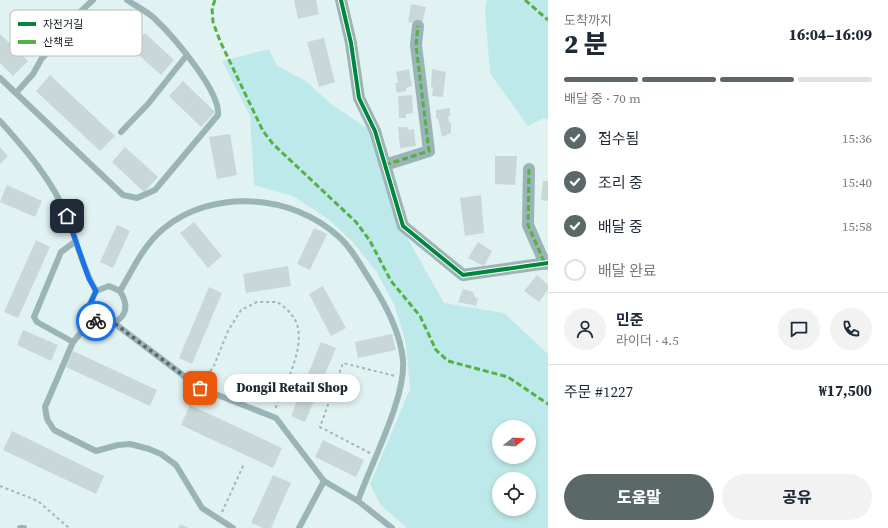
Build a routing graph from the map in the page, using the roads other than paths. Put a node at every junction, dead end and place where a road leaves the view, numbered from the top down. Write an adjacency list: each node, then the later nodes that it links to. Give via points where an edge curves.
1 (93, 0): 4 (lane)
2 (127, 0): 6 (lane, via 155,18)
3 (340, 0): 12 (street, via 351,43 359,98 375,131)
4 (82, 10)
5 (418, 26): 12 (street, via 416,45 429,151)
6 (187, 55): 9 (lane, via 214,96 219,109 218,115 155,190 137,198 123,195); 11 (lane, via 148,104)
7 (44, 56): 9 (lane, via 33,74)
8 (0, 78): 9 (lane)
9 (16, 93)
10 (0, 121): 14 (lane, via 49,183 67,216)
11 (121, 132)
12 (385, 166): 15 (street, via 403,226 463,275)
13 (529, 169): 15 (street, via 528,225)
14 (76, 241): 16 (lane, via 89,279); 20 (lane, via 61,252 34,317 37,322)
15 (546, 264)
16 (96, 291): 17 (lane, via 109,286); 18 (lane, via 90,304)
17 (120, 291): 19 (lane, via 126,302 126,309 124,315); 22 (lane, via 151,241 163,229 194,211 212,205 245,202 295,210 334,232 356,258 385,305 402,357 402,378 396,402)
18 (93, 318): 19 (lane, via 103,324); 20 (lane)
19 (114, 323): 21 (lane, via 195,385 279,421)
20 (73, 342): 25 (lane, via 46,402 45,413 54,430 96,452 130,444 161,454 176,465 202,508)
21 (324, 481): 22 (lane); 26 (lane)
22 (358, 501): 27 (lane)
23 (20, 528): 24 (lane)
24 (24, 528)
25 (233, 528)
26 (299, 528)
27 (392, 528)

